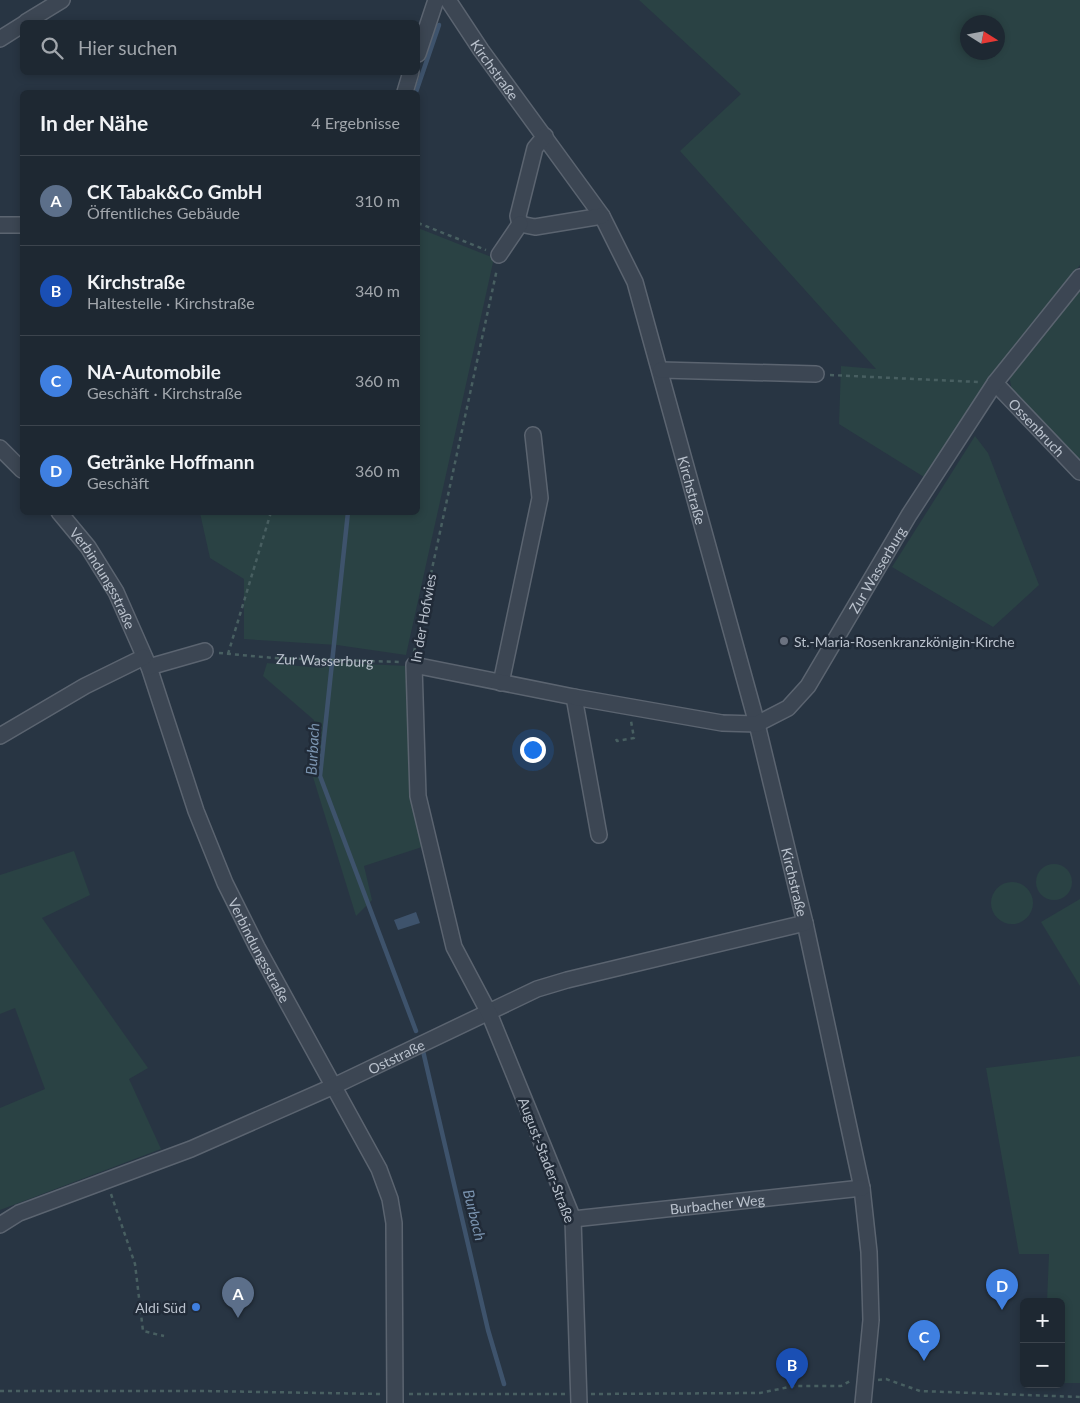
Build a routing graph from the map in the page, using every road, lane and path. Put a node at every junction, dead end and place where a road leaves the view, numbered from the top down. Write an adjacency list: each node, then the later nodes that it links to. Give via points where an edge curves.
1 (62, 0): 4 (street)
2 (436, 0): 7 (street)
3 (448, 0): 10 (street, Kirchstraße)
4 (29, 20)
5 (20, 26): 6 (street)
6 (0, 39)
7 (420, 48)
8 (410, 75): 9 (street)
9 (405, 90)
10 (545, 136): 11 (street, Kirchstraße); 13 (street, via 535,148 518,216)
11 (602, 216): 13 (street, via 535,227); 18 (street, Kirchstraße, via 635,282)
12 (420, 224): 16 (path)
13 (520, 224): 16 (street)
14 (0, 225): 15 (street)
15 (20, 225)
16 (499, 255): 30 (path, In der Hofwies, via 436,544)
17 (1080, 277): 20 (street, Zur Wasserburg)
18 (661, 370): 19 (street); 34 (street, Kirchstraße)
19 (816, 374): 20 (path)
20 (995, 383): 24 (street, Ossenbruch); 34 (street, Zur Wasserburg, via 909,515 808,686 788,708)
21 (533, 435): 31 (street, via 540,498)
22 (0, 448): 23 (street)
23 (20, 468)
24 (1080, 472)
25 (61, 515): 29 (street, Verbindungsstraße, via 88,547 116,592)
26 (270, 515): 28 (path)
27 (205, 651): 28 (path, Zur Wasserburg); 29 (street)
28 (228, 654): 30 (path, Zur Wasserburg)
29 (147, 662): 35 (street, via 85,686); 40 (street, Verbindungsstraße, via 196,811 225,883)
30 (414, 665): 31 (street, Zur Wasserburg); 39 (street, In der Hofwies, via 418,796 454,947)
31 (501, 683): 32 (street, Zur Wasserburg)
32 (574, 698): 33 (street, Zur Wasserburg); 37 (street)
33 (629, 707): 34 (street, Zur Wasserburg, via 722,723); 36 (path, via 634,738)
34 (757, 724): 38 (street, Kirchstraße)
35 (0, 736)
36 (616, 739)
37 (599, 835)
38 (805, 923): 39 (street, Oststraße, via 567,980 537,989); 42 (street, Kirchstraße)
39 (489, 1012): 40 (street, Oststraße); 43 (street, August-Stader-Straße)
40 (334, 1086): 41 (street, Oststraße, via 191,1149); 49 (street, Verbindungsstraße, via 379,1169 390,1199 394,1223)
41 (107, 1181): 44 (street, Oststraße, via 19,1213); 45 (path, via 135,1264 143,1331)
42 (862, 1188): 43 (street, Burbacher Weg); 46 (street, Kirchstraße, via 869,1252 871,1320)
43 (573, 1219): 50 (street, August-Stader-Straße)
44 (0, 1225)
45 (164, 1336)
46 (864, 1381): 48 (path, via 886,1379 920,1391); 50 (path, via 850,1380 841,1386 794,1386 760,1392); 51 (street, Kirchstraße)
47 (0, 1391): 49 (path, via 188,1390)
48 (1080, 1397)
49 (395, 1398): 50 (path)
50 (579, 1398)
51 (863, 1403)

